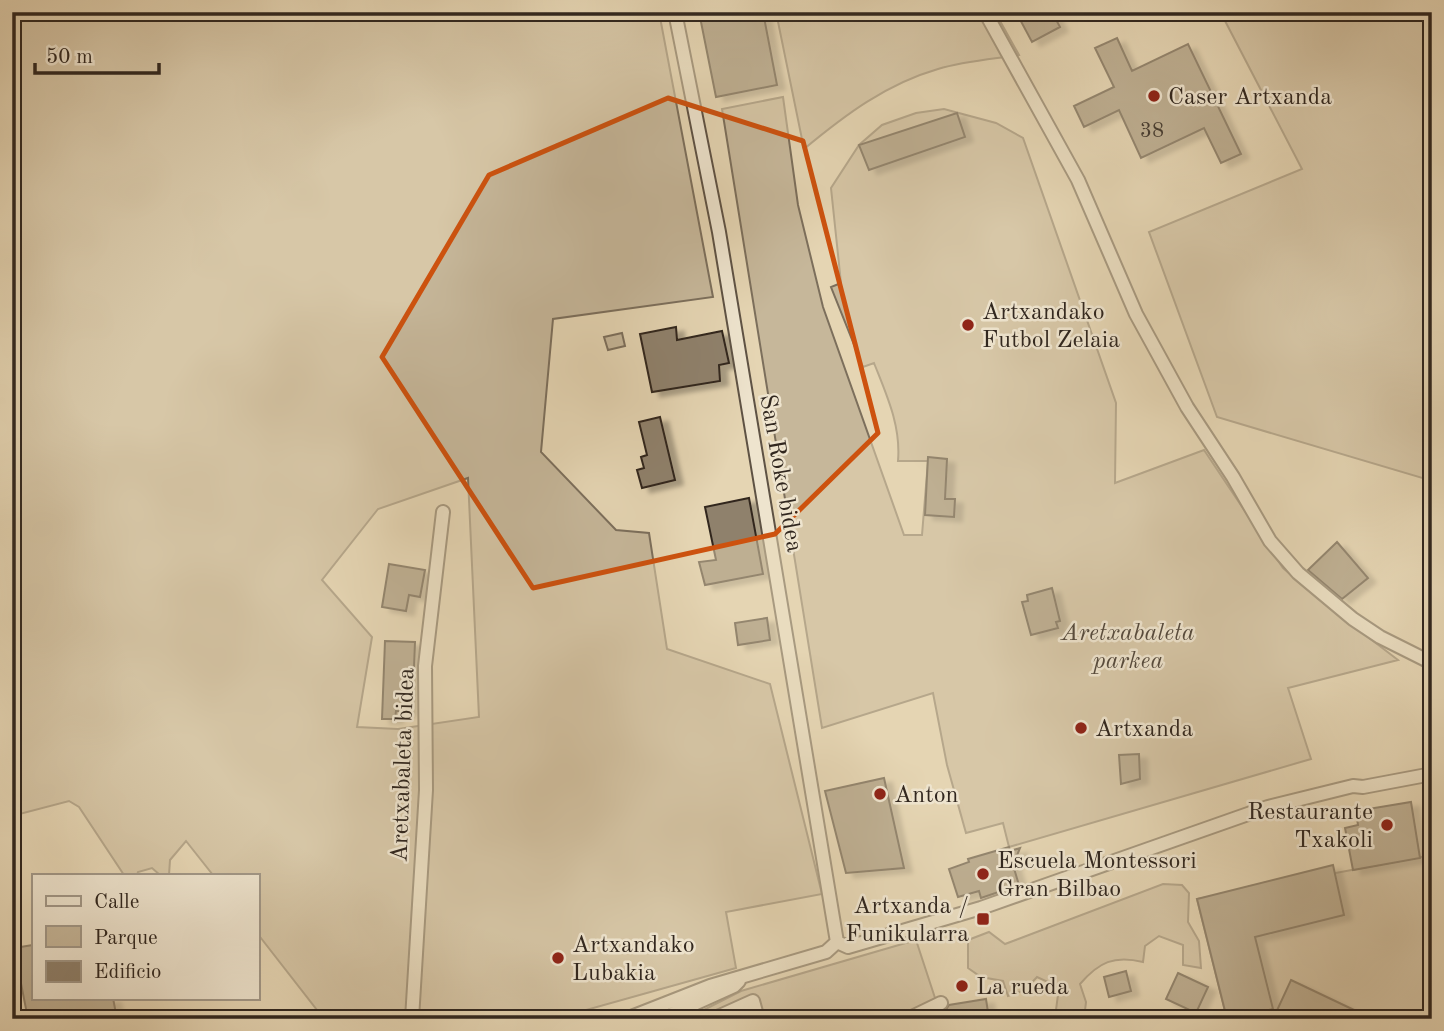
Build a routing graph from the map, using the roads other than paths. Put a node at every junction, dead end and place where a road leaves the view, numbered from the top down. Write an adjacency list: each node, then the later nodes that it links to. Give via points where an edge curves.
1 (675, 12): 6 (street, San Roke bidea, via 719,232)
2 (985, 12): 4 (street, via 1079,180 1136,314 1270,541 1284,560 1353,620)
3 (443, 512): 9 (street, Aretxabaleta bidea, via 425,666 426,790)
4 (1432, 663)
5 (1432, 774): 6 (street, via 1353,786 1268,807 981,908 848,947)
6 (837, 942): 7 (street, via 826,952)
7 (746, 974): 10 (street); 11 (street, via 734,986)
8 (941, 1003): 14 (street)
9 (412, 1019)
10 (626, 1019)
11 (661, 1019)
12 (713, 1019): 13 (street, via 753,1002)
13 (758, 1019)
14 (908, 1019)

